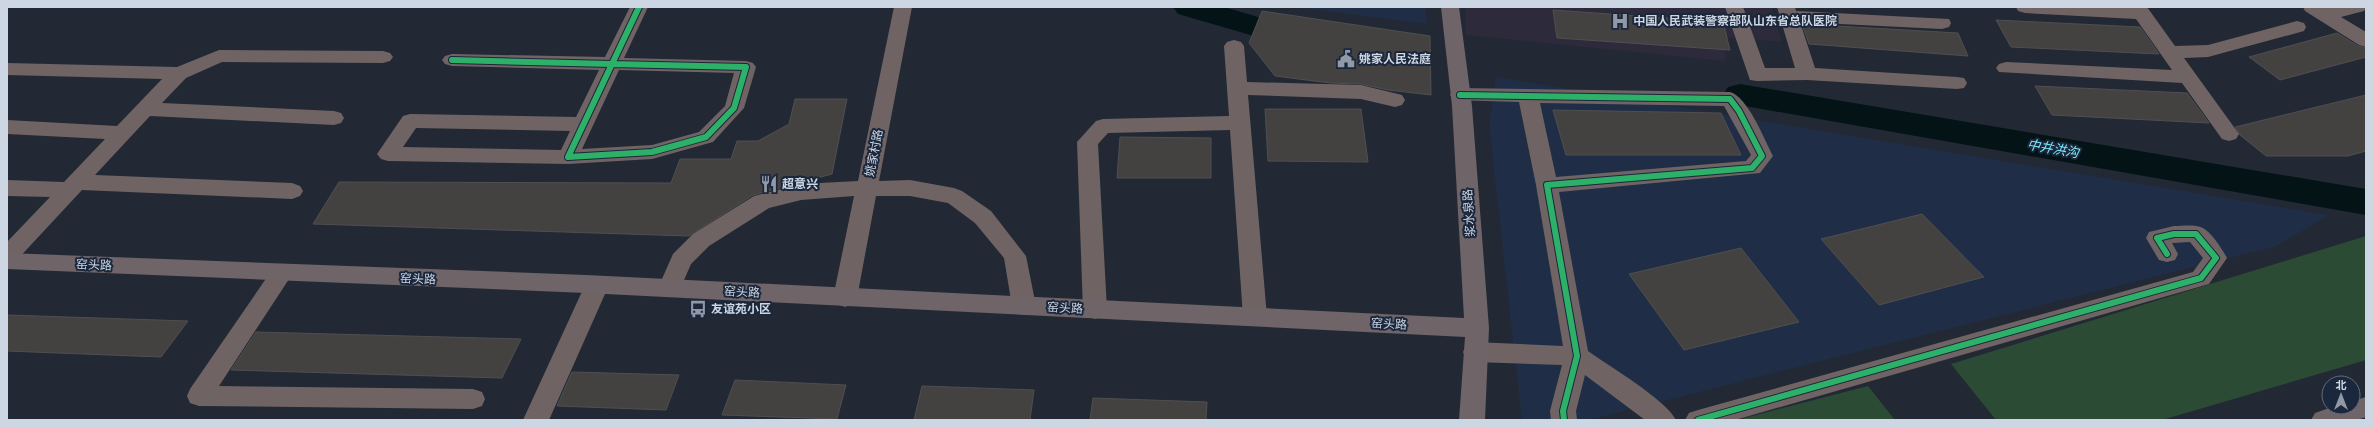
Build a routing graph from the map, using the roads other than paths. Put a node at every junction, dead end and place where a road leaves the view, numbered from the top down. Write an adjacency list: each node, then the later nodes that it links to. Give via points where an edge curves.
1 (638, 7): 17 (street)
2 (904, 7): 39 (street, 姚家村路)
3 (1450, 7): 25 (main road, 浆水泉路)
4 (1734, 7): 21 (street, via 1757,75)
5 (2025, 7): 7 (street)
6 (2357, 7): 8 (street)
7 (2139, 10): 14 (street)
8 (2319, 11): 12 (street)
9 (1788, 12): 10 (street); 21 (street)
10 (1942, 23)
11 (2297, 28): 14 (street, via 2208,51)
12 (2366, 41)
13 (1234, 46): 24 (street)
14 (2169, 52): 22 (street)
15 (383, 57): 20 (street, via 219,56)
16 (452, 60): 17 (street)
17 (612, 63): 31 (street); 35 (street, via 746,67 734,108 706,137 652,152)
18 (2006, 68): 22 (street)
19 (7, 69): 20 (street)
20 (179, 73): 28 (street)
21 (1807, 74): 23 (street)
22 (2187, 77): 34 (street)
23 (1957, 83)
24 (1237, 88): 27 (street, via 1361,92); 30 (street)
25 (1460, 95): 26 (street); 51 (main road, 浆水泉路)
26 (1528, 96): 36 (street); 36 (street, via 1730,98 1762,156 1752,168)
27 (1395, 100)
28 (145, 109): 29 (street); 33 (street)
29 (334, 118)
30 (1240, 123): 49 (street, via 1103,126 1087,142); 50 (street)
31 (584, 124): 35 (street); 35 (street, via 410,121 388,154)
32 (7, 127): 33 (street)
33 (123, 133): 37 (street)
34 (2229, 134)
35 (568, 157)
36 (1547, 185): 53 (street)
37 (72, 186): 38 (street); 40 (street); 42 (street)
38 (7, 188)
39 (867, 188): 46 (street, via 801,192 762,202 701,240 681,260); 47 (street, 姚家村路); 48 (street, via 910,188 954,196 983,217 1015,256)
40 (292, 191)
41 (2167, 254): 60 (street, via 2157,238 2174,234 2196,234 2216,258 2201,278)
42 (7, 256)
43 (7, 262): 44 (main road, 窑头路)
44 (282, 273): 45 (main road, 窑头路); 54 (street, via 199,396)
45 (598, 285): 46 (main road, 窑头路); 56 (street)
46 (670, 288): 47 (main road, 窑头路)
47 (845, 298): 48 (main road, 窑头路)
48 (1024, 306): 49 (main road, 窑头路)
49 (1095, 310): 50 (main road, 窑头路)
50 (1255, 317): 51 (main road, 窑头路)
51 (1477, 328): 52 (main road, 浆水泉路)
52 (1475, 352): 53 (street); 57 (main road, 浆水泉路)
53 (1577, 356): 58 (street, via 1563,411); 59 (street)
54 (473, 399)
55 (2366, 407): 61 (main road)
56 (536, 420)
57 (1472, 420)
58 (1564, 420)
59 (1663, 420)
60 (1698, 420)
61 (2324, 420)

